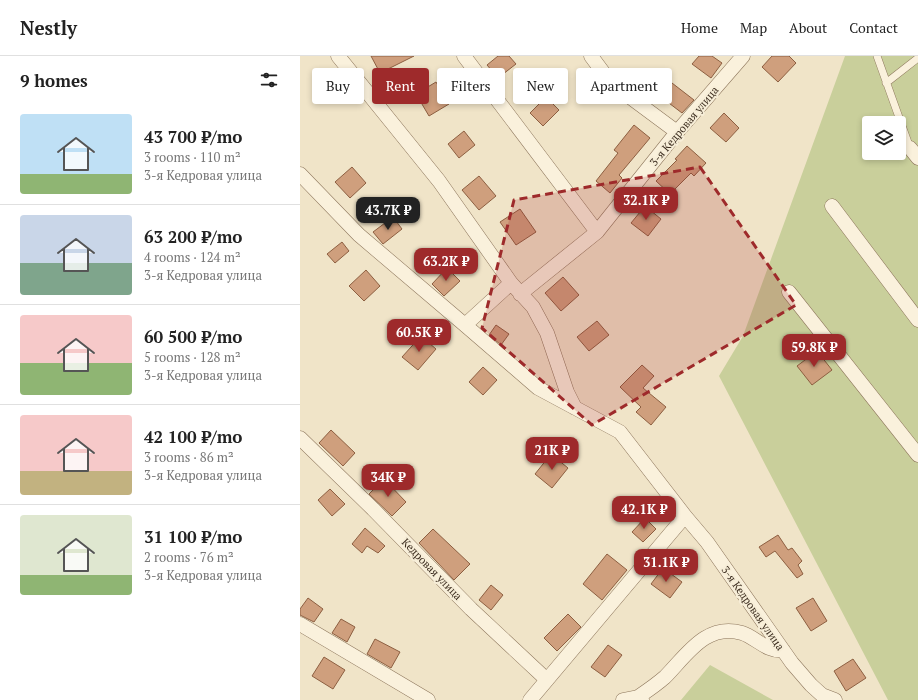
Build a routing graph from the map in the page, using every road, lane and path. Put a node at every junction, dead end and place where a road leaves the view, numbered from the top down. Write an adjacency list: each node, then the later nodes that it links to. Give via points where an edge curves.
1 (338, 56): 13 (street, via 438,181)
2 (464, 56): 12 (street)
3 (591, 56): 8 (street, via 611,83)
4 (743, 56): 8 (street, 3-я Кедровая улица)
5 (877, 56): 7 (lane)
6 (918, 58): 7 (lane)
7 (886, 83): 9 (lane)
8 (677, 132): 12 (street, 3-я Кедровая улица)
9 (914, 153)
10 (300, 174): 16 (street, via 359,235)
11 (832, 206): 15 (street)
12 (597, 232): 13 (street, 3-я Кедровая улица)
13 (516, 288): 16 (street, 3-я Кедровая улица); 17 (street, via 533,308 547,333 567,392)
14 (789, 292): 19 (street)
15 (918, 320)
16 (465, 325): 17 (street, via 538,388)
17 (576, 408): 20 (street, 3-я Кедровая улица, via 620,432)
18 (300, 438): 23 (street, Кедровая улица, via 471,610)
19 (918, 455)
20 (685, 516): 22 (street, 3-я Кедровая улица, via 707,542); 23 (street)
21 (300, 624): 25 (street)
22 (783, 650): 24 (street, via 774,651 743,633 732,630 713,632 697,642 664,678); 28 (street, 3-я Кедровая улица, via 811,685 822,695)
23 (547, 680): 26 (street)
24 (640, 699): 27 (street)
25 (428, 700)
26 (530, 700)
27 (624, 700)
28 (836, 700)

